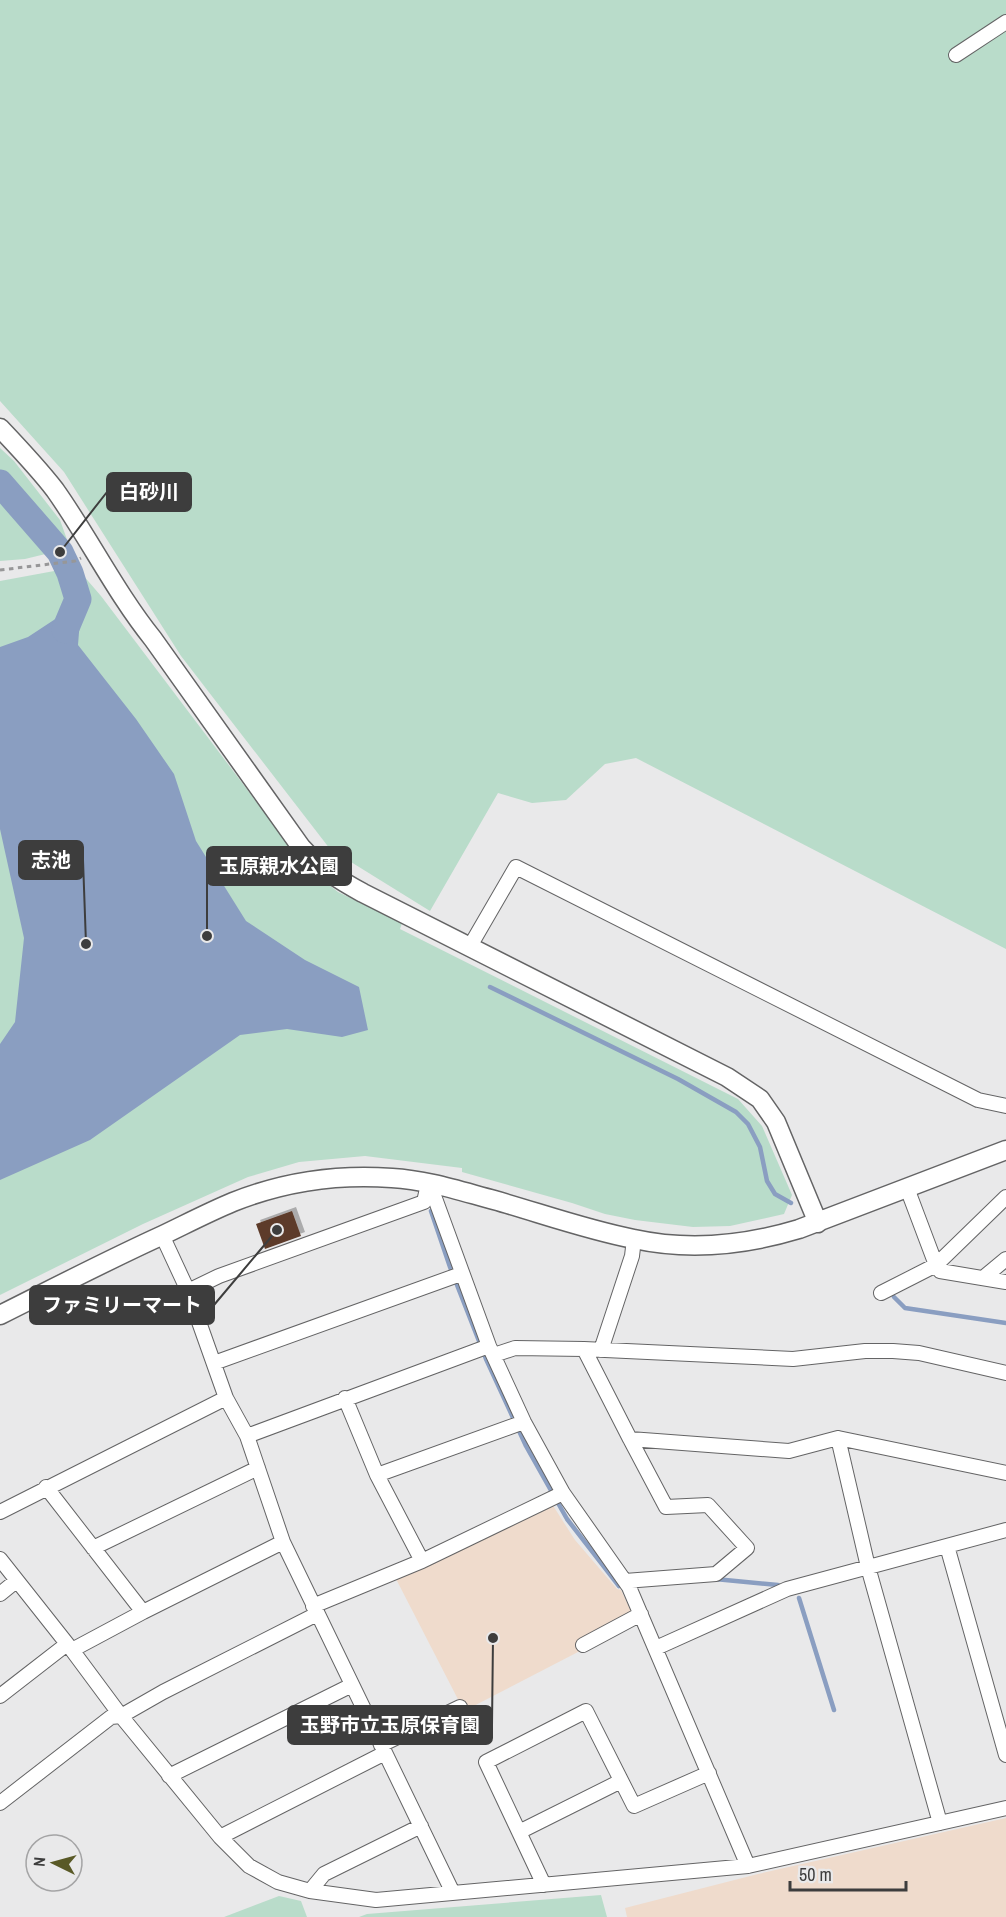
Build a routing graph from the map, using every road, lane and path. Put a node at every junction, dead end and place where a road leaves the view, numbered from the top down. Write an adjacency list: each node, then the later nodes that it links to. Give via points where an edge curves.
1 (1006, 22): 2 (street)
2 (956, 55)
3 (0, 428): 6 (street, via 55,490 136,617 307,853 342,882)
4 (75, 561): 5 (path)
5 (0, 570)
6 (469, 948): 7 (street, via 516,867 978,1100); 12 (street, via 750,1091 776,1122)
7 (1006, 1106)
8 (1006, 1150): 10 (street)
9 (429, 1182): 13 (street, via 392,1178 316,1179 232,1202); 14 (street); 17 (street); 20 (street, via 424,1202 219,1276)
10 (907, 1188): 12 (street); 16 (street)
11 (1006, 1197): 16 (street)
12 (818, 1222): 14 (street, via 770,1238 739,1243 707,1245)
13 (162, 1235): 20 (street); 22 (street)
14 (634, 1239): 25 (street)
15 (1006, 1259): 18 (street)
16 (936, 1265): 18 (street, via 940,1271); 21 (street)
17 (456, 1275): 24 (street); 26 (street)
18 (983, 1278): 19 (street)
19 (1006, 1281)
20 (188, 1291): 26 (street)
21 (881, 1293)
22 (0, 1315)
23 (584, 1349): 24 (street); 25 (street); 33 (street)
24 (486, 1350): 29 (street); 30 (street)
25 (601, 1350): 27 (street, via 793,1359 893,1351)
26 (213, 1363): 28 (street)
27 (1006, 1372)
28 (226, 1398): 31 (street); 37 (street)
29 (345, 1398): 31 (street); 36 (street)
30 (519, 1424): 36 (street); 38 (street)
31 (247, 1436): 34 (street)
32 (838, 1438): 33 (street, via 789,1451); 35 (street); 46 (street)
33 (630, 1439): 48 (street, via 666,1507 708,1505 747,1548 716,1574)
34 (258, 1468): 41 (street); 43 (street)
35 (1006, 1473)
36 (377, 1475): 45 (street)
37 (46, 1487): 39 (street); 43 (street)
38 (558, 1496): 45 (street); 48 (street)
39 (0, 1512)
40 (1006, 1530): 42 (street)
41 (283, 1542): 50 (street); 51 (street)
42 (947, 1546): 46 (street); 61 (street)
43 (93, 1548): 51 (street)
44 (0, 1559): 47 (street)
45 (422, 1561): 50 (street)
46 (868, 1567): 55 (street, via 787,1589); 67 (street)
47 (16, 1581): 49 (street); 54 (street)
48 (625, 1581): 52 (street)
49 (0, 1594)
50 (315, 1610): 56 (street); 59 (street)
51 (142, 1612): 54 (street)
52 (640, 1614): 53 (street); 55 (street)
53 (583, 1645)
54 (70, 1647): 57 (street); 59 (street)
55 (656, 1648): 62 (street)
56 (352, 1685): 60 (street); 63 (street)
57 (0, 1696)
58 (460, 1707): 60 (street)
59 (121, 1716): 63 (street); 65 (street, via 111,1717)
60 (383, 1749): 68 (street); 70 (street)
61 (1006, 1755)
62 (709, 1773): 64 (street, via 634,1806); 71 (street)
63 (170, 1776): 70 (street)
64 (621, 1781): 69 (street); 69 (street, via 586,1711 486,1762)
65 (0, 1803)
66 (1006, 1808): 67 (street)
67 (940, 1822): 71 (street)
68 (421, 1826): 73 (street, via 324,1874); 74 (street)
69 (519, 1832): 72 (street)
70 (220, 1838): 73 (street, via 249,1866 278,1882)
71 (748, 1866): 72 (street)
72 (544, 1885): 74 (street)
73 (310, 1891): 74 (street, via 376,1900)
74 (453, 1893)

